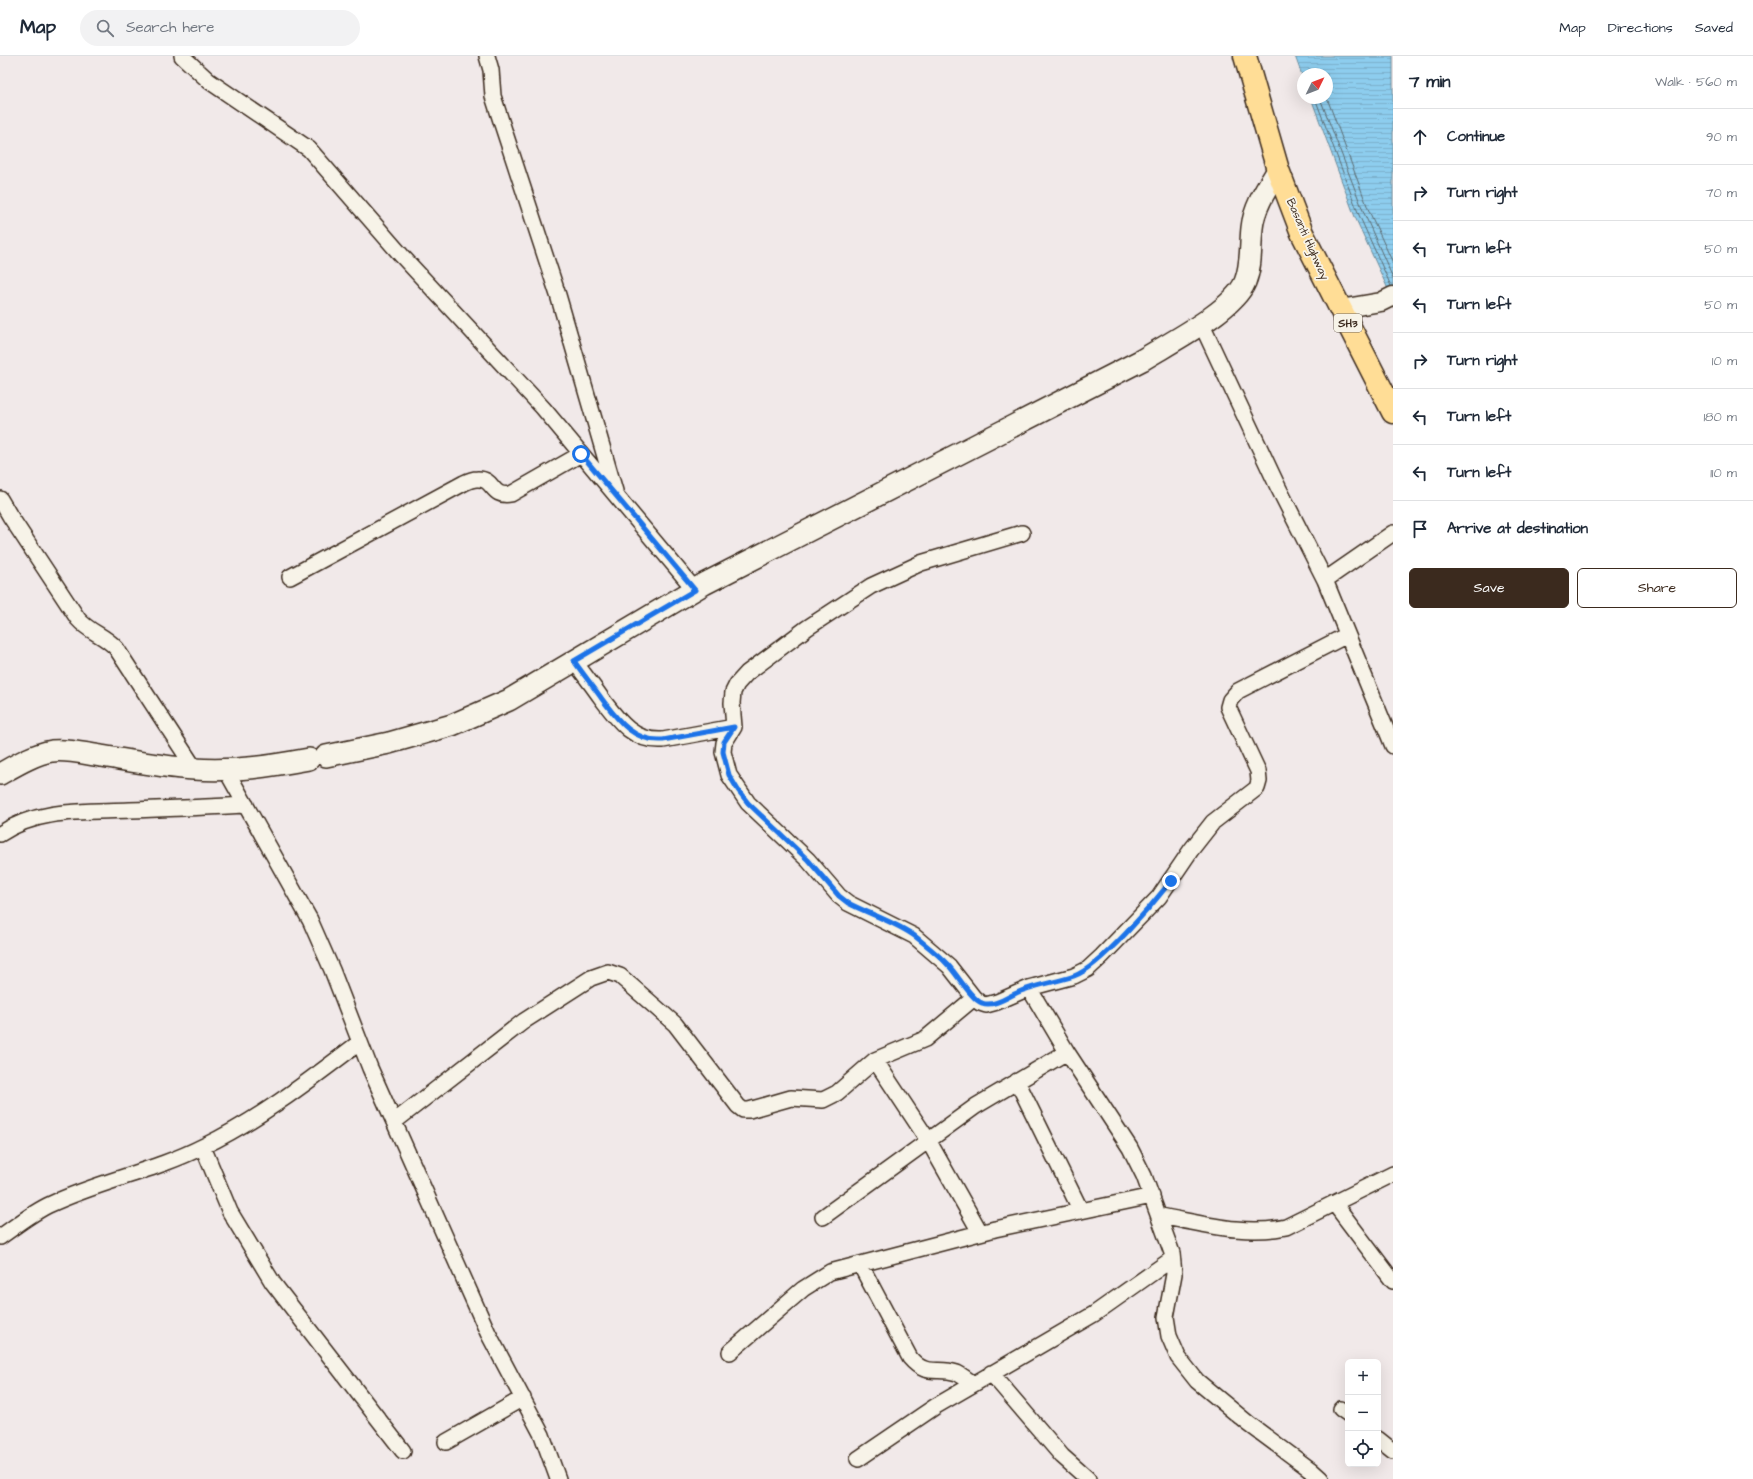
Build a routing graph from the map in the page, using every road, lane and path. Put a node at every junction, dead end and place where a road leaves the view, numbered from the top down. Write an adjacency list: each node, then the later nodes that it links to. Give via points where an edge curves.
1 (182, 56): 9 (street, via 209,81 309,150 402,256 543,408)
2 (487, 56): 10 (street, via 493,96 558,295)
3 (1245, 56): 4 (main road, Basanti Highway / SH3)
4 (1278, 170): 6 (main road, Basanti Highway / SH3, via 1302,233); 7 (main road, via 1258,204 1252,226 1249,272 1245,284 1230,302)
5 (1387, 299): 6 (street)
6 (1340, 309): 8 (main road, Basanti Highway / SH3)
7 (1201, 323): 15 (street); 16 (main road, via 1142,360)
8 (1393, 412)
9 (581, 454): 10 (street); 14 (street, via 511,494 497,493 485,480 476,479 464,483)
10 (617, 497): 16 (street)
11 (0, 499): 21 (street, via 78,619 86,628 104,637 116,648)
12 (1022, 533): 19 (street, via 921,563 871,586 807,628 747,673 737,684 732,704)
13 (1393, 534): 15 (street)
14 (290, 578)
15 (1325, 580): 17 (street)
16 (695, 590): 18 (main road)
17 (1347, 635): 20 (street); 26 (street, via 1238,691 1230,700 1228,707 1258,771 1257,788 1213,822 1159,897 1088,969 1074,976)
18 (574, 661): 19 (street, via 622,724 639,737 653,741 663,740); 22 (main road, via 509,700 452,725 389,744 256,768)
19 (734, 727): 27 (street, via 724,742 723,752 729,775 748,803 808,860 839,896 914,936 949,966)
20 (1393, 746)
21 (195, 769): 22 (main road); 23 (main road, via 53,751 34,756)
22 (226, 770): 24 (street)
23 (0, 774)
24 (246, 805): 25 (street, via 83,811 37,817 10,827); 28 (street, via 310,920)
25 (0, 834)
26 (1029, 988): 27 (street, via 986,1005); 29 (street)
27 (974, 998): 30 (street, via 925,1039)
28 (360, 1042): 32 (street); 34 (street, via 242,1126)
29 (1067, 1052): 31 (street); 36 (street, via 1130,1148)
30 (875, 1060): 32 (street, via 837,1093 823,1100 797,1098 743,1110 675,1024 620,976 608,972 591,978 524,1021); 33 (street)
31 (1017, 1081): 33 (street); 38 (street)
32 (394, 1122): 49 (street, via 488,1333)
33 (928, 1140): 40 (street); 41 (street)
34 (203, 1147): 42 (street, via 49,1204); 52 (street, via 230,1212 273,1284)
35 (1393, 1174): 37 (street)
36 (1152, 1196): 38 (street); 39 (street)
37 (1334, 1203): 39 (street, via 1286,1227 1272,1230 1249,1231); 45 (street)
38 (1081, 1211): 41 (street)
39 (1160, 1216): 43 (street)
40 (823, 1217)
41 (980, 1232): 44 (street)
42 (0, 1237)
43 (1172, 1259): 47 (street, via 1094,1314); 57 (street, via 1174,1274 1166,1317 1169,1336 1178,1357 1197,1381)
44 (860, 1264): 46 (street, via 830,1272 815,1280); 48 (street, via 916,1365 924,1370 958,1374)
45 (1393, 1281)
46 (730, 1352)
47 (991, 1374): 48 (street); 56 (street, via 1062,1456)
48 (973, 1384): 54 (street)
49 (523, 1398): 51 (street); 55 (street, via 542,1435)
50 (1381, 1441): 53 (street)
51 (446, 1442)
52 (403, 1451)
53 (1393, 1451)
54 (858, 1459)
55 (558, 1479)
56 (1088, 1479)
57 (1321, 1479)

